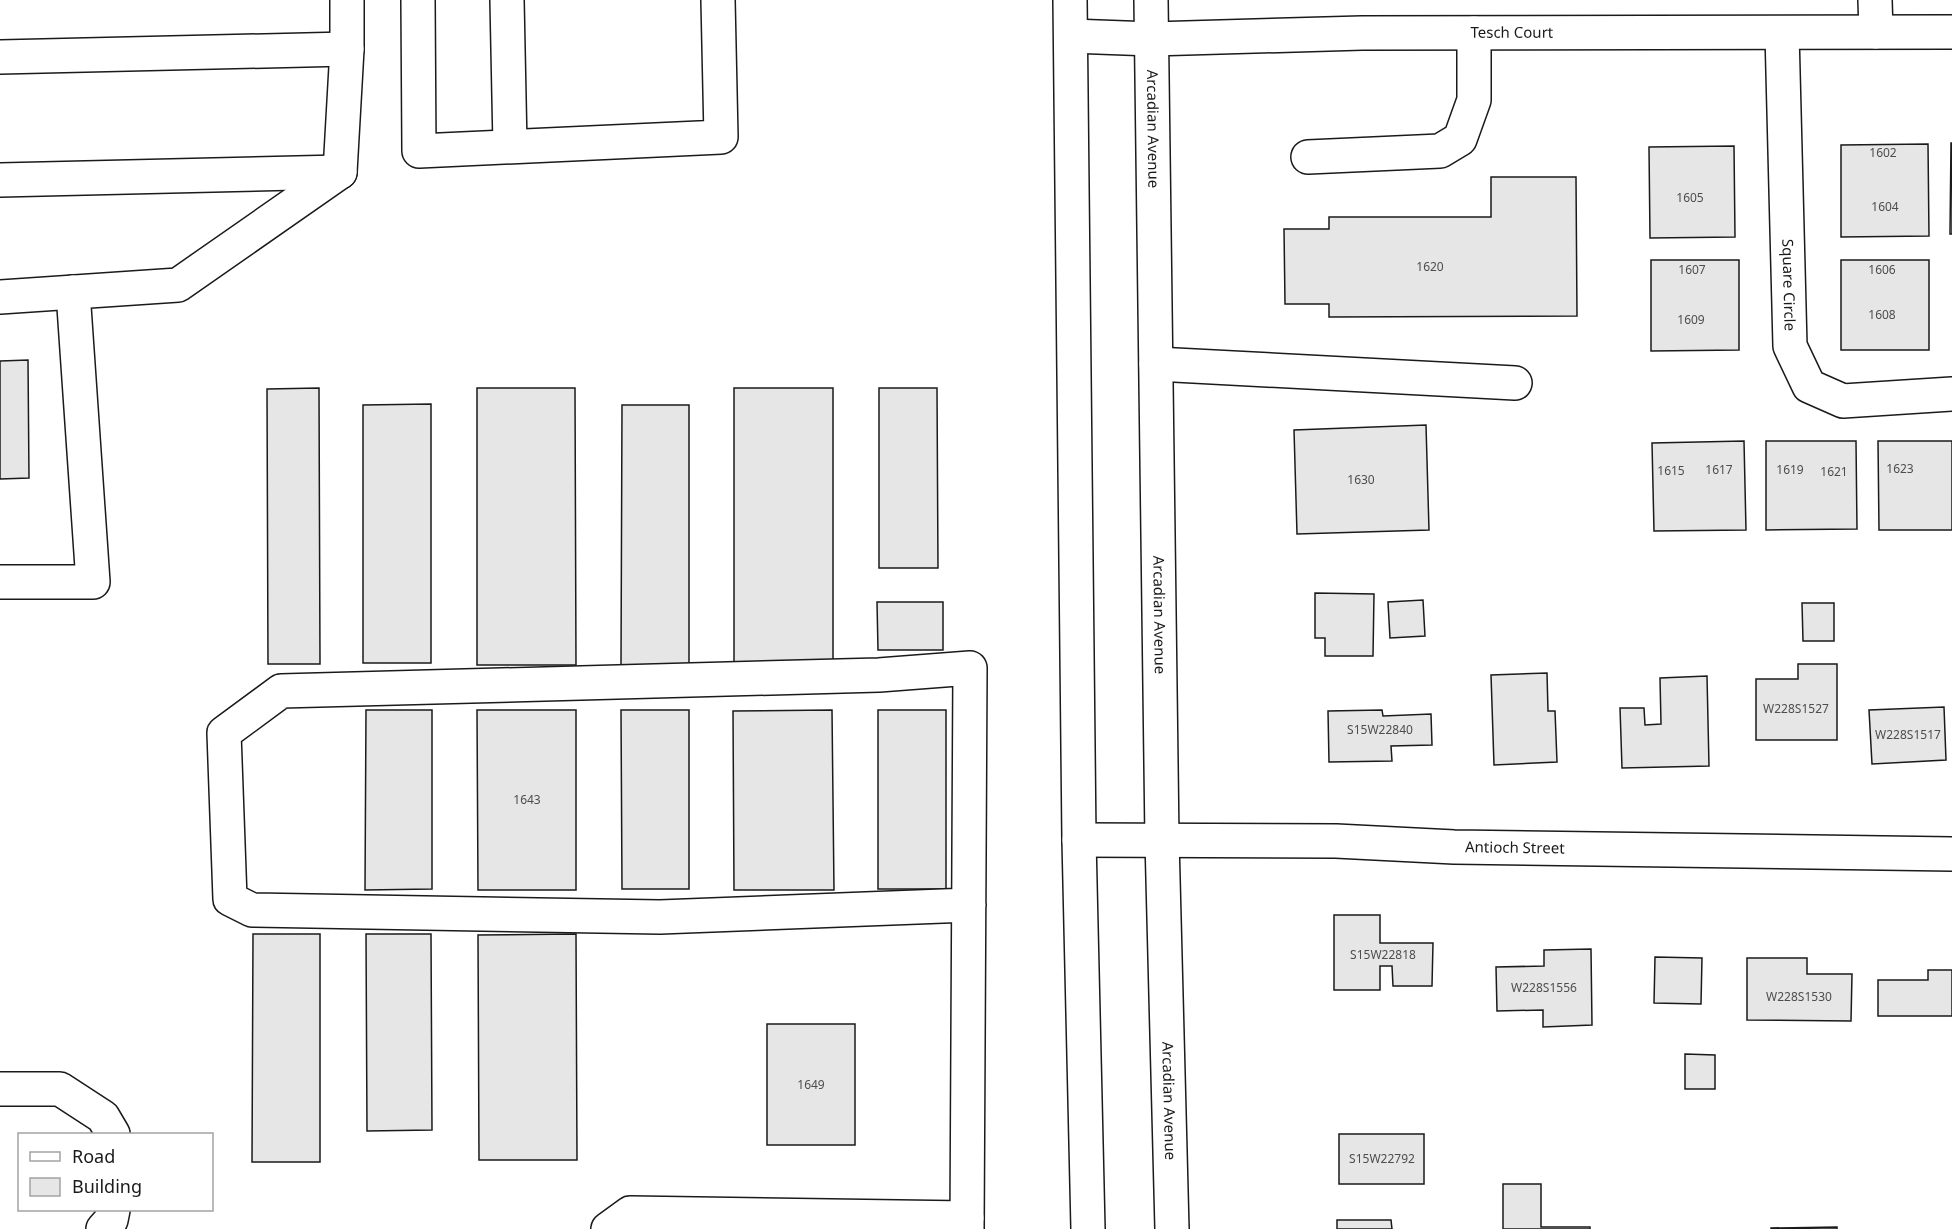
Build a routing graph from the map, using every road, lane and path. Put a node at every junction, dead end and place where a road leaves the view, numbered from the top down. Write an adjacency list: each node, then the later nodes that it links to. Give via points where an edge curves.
1 (347, 0): 14 (main road)
2 (418, 0): 16 (main road, via 419,151)
3 (507, 0): 16 (main road)
4 (718, 0): 16 (main road, via 721,137)
5 (1070, 0): 12 (main road)
6 (1151, 0): 13 (main road, Arcadian Avenue)
7 (1875, 0): 8 (main road)
8 (1876, 32): 9 (main road, Tesch Court); 11 (main road, Tesch Court)
9 (1952, 32)
10 (1474, 33): 11 (main road, Tesch Court); 13 (main road, Tesch Court); 17 (main road, via 1474,100 1460,139 1440,151)
11 (1782, 33): 24 (main road, Square Circle, via 1790,346 1809,386 1843,401)
12 (1071, 36): 13 (main road, Tesch Court); 26 (main road)
13 (1152, 39): 22 (main road, Arcadian Avenue)
14 (347, 49): 15 (main road); 18 (main road)
15 (0, 57)
16 (510, 146)
17 (1308, 157)
18 (340, 172): 19 (main road); 20 (main road, via 178,285)
19 (0, 180)
20 (73, 292): 21 (main road); 25 (main road, via 93,582)
21 (0, 297)
22 (1156, 364): 23 (main road); 27 (main road, Arcadian Avenue)
23 (1515, 383)
24 (1952, 394)
25 (0, 582)
26 (1079, 840): 27 (main road, Antioch Street); 36 (main road)
27 (1161, 840): 28 (main road, Antioch Street); 37 (main road, Arcadian Avenue)
28 (1952, 854)
29 (969, 906): 29 (main road, via 660,917 252,910 230,899 225,733 281,691 879,675 970,668); 33 (main road)
30 (0, 1089): 31 (main road, via 60,1089 104,1117)
31 (112, 1133)
32 (113, 1211): 34 (main road)
33 (967, 1224): 35 (main road, via 630,1213)
34 (103, 1229)
35 (608, 1229)
36 (1088, 1229)
37 (1172, 1229)

